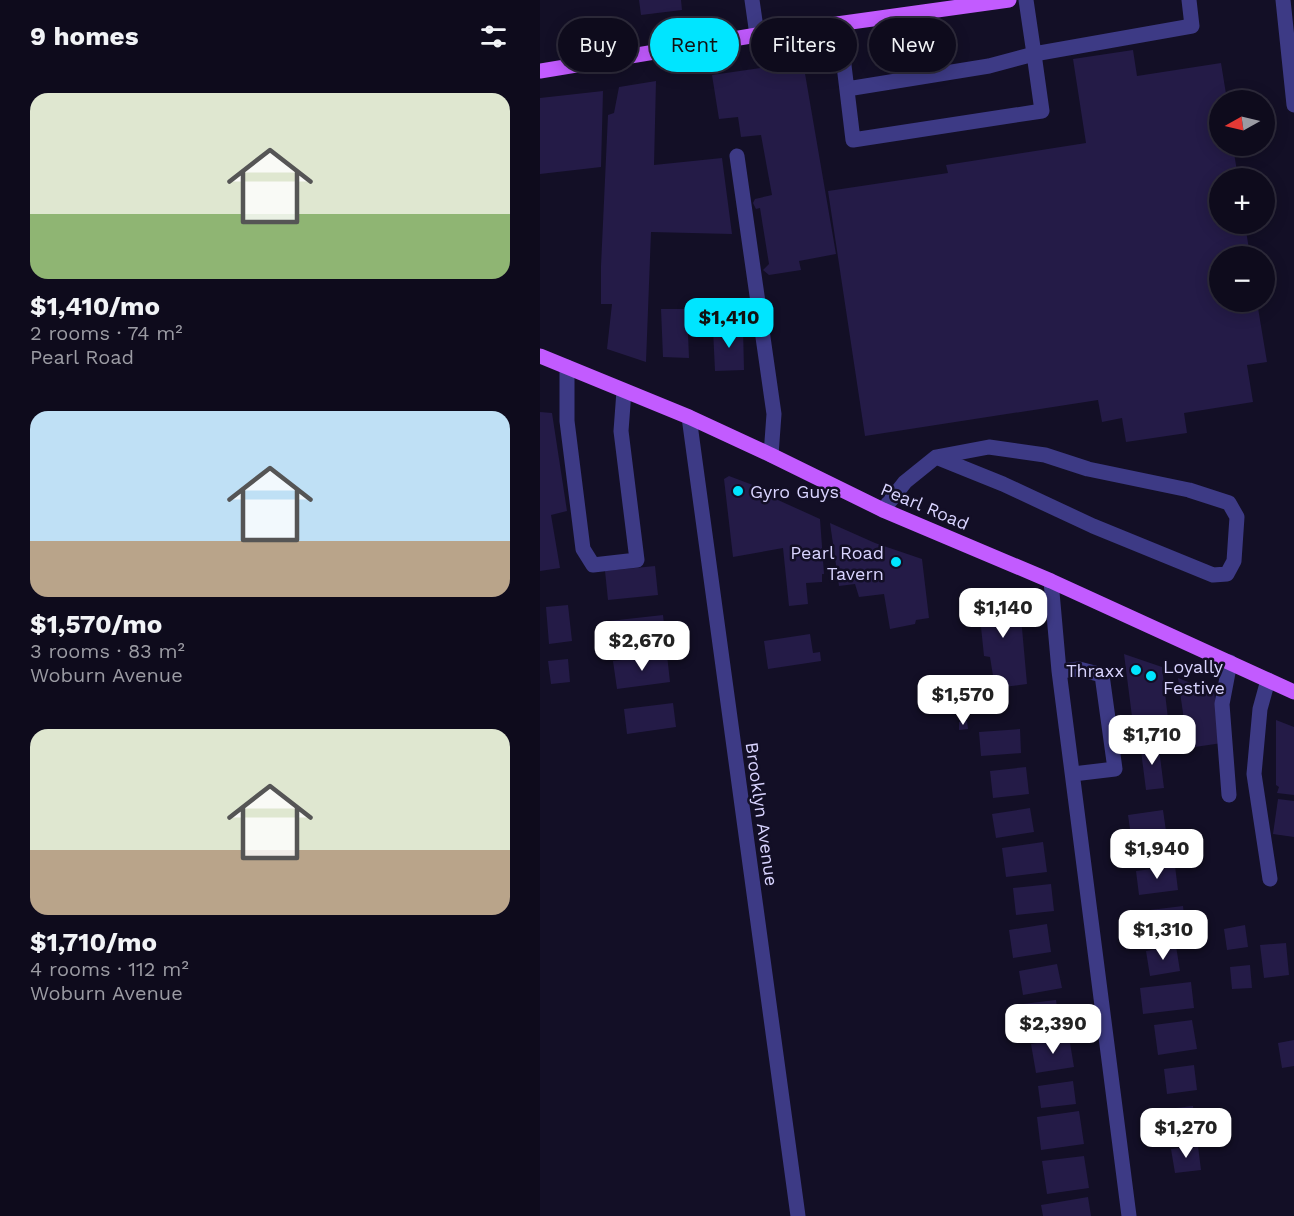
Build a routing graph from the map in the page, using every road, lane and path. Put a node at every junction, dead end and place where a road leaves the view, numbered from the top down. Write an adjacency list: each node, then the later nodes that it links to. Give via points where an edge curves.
1 (752, 0): 6 (street)
2 (1009, 0): 7 (main road)
3 (1026, 0): 9 (street)
4 (1189, 0): 9 (street, via 1192,26)
5 (1283, 0): 13 (street)
6 (755, 18)
7 (857, 21)
8 (751, 36): 10 (main road)
9 (1034, 54): 12 (street, via 989,66); 12 (street, via 1042,111 853,140)
10 (540, 71)
11 (845, 72): 12 (street)
12 (847, 89)
13 (1294, 105)
14 (737, 156): 19 (street, via 774,414)
15 (540, 356): 16 (main road, Pearl Road)
16 (567, 367): 17 (main road, Pearl Road); 17 (street, via 567,420 583,549 593,565 637,560 621,431)
17 (624, 391): 18 (main road, Pearl Road)
18 (689, 417): 19 (main road, Pearl Road); 30 (street, Brooklyn Avenue)
19 (771, 455): 21 (main road, Pearl Road)
20 (936, 457): 20 (street, via 988,447 1045,455 1229,503 1236,517 1234,561 1227,574 1213,575); 21 (street, via 904,482)
21 (883, 510): 22 (main road, Pearl Road)
22 (1052, 581): 23 (main road, Pearl Road); 24 (street)
23 (1230, 662): 25 (main road, Pearl Road); 28 (street, via 1222,704)
24 (1059, 671): 27 (street); 27 (street, via 1079,669 1102,675 1115,769)
25 (1268, 680): 26 (main road, Pearl Road); 29 (street, via 1260,709 1254,774)
26 (1294, 692)
27 (1073, 774): 31 (street)
28 (1229, 795)
29 (1270, 879)
30 (798, 1216)
31 (1130, 1216)

